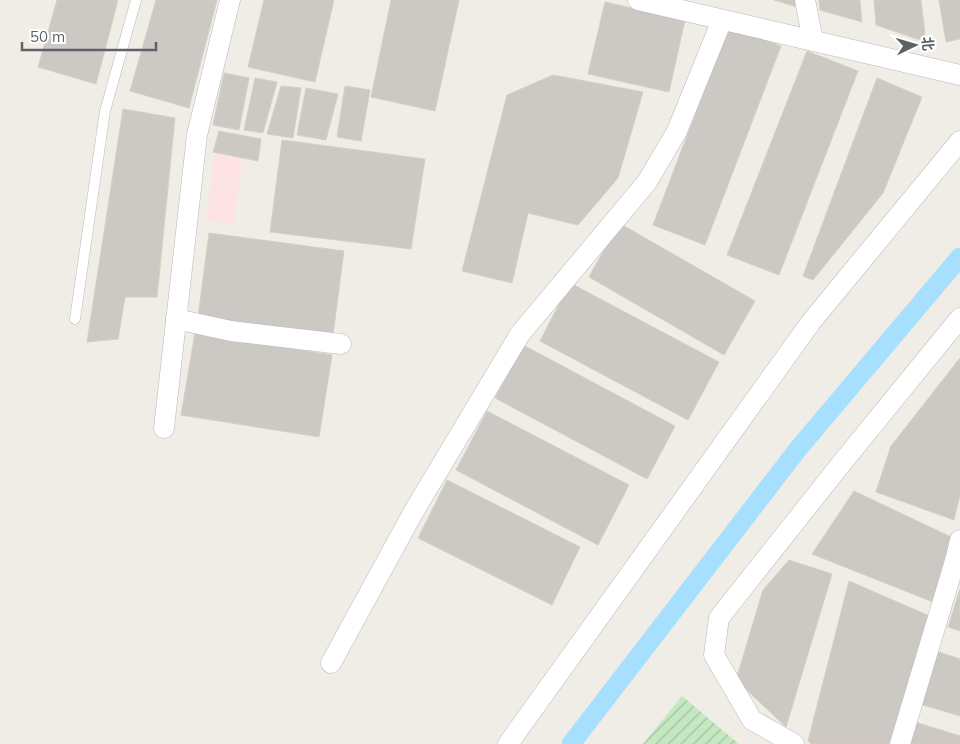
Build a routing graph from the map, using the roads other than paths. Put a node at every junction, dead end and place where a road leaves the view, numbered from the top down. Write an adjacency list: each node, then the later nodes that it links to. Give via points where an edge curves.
1 (136, 0): 10 (lane, via 105,111)
2 (230, 0): 11 (street, via 197,135)
3 (638, 0): 5 (street)
4 (805, 0): 6 (street)
5 (722, 20): 6 (street); 16 (street, via 677,131 647,182 520,334 414,511)
6 (813, 41): 7 (street)
7 (960, 75)
8 (960, 140): 17 (street, via 811,322)
9 (960, 318): 18 (street, via 719,618 714,655 752,720)
10 (75, 319)
11 (176, 319): 12 (street, via 231,331); 13 (street)
12 (341, 344)
13 (164, 428)
14 (960, 540): 15 (street)
15 (957, 562): 19 (street)
16 (332, 663)
17 (508, 744)
18 (794, 744)
19 (900, 744)

